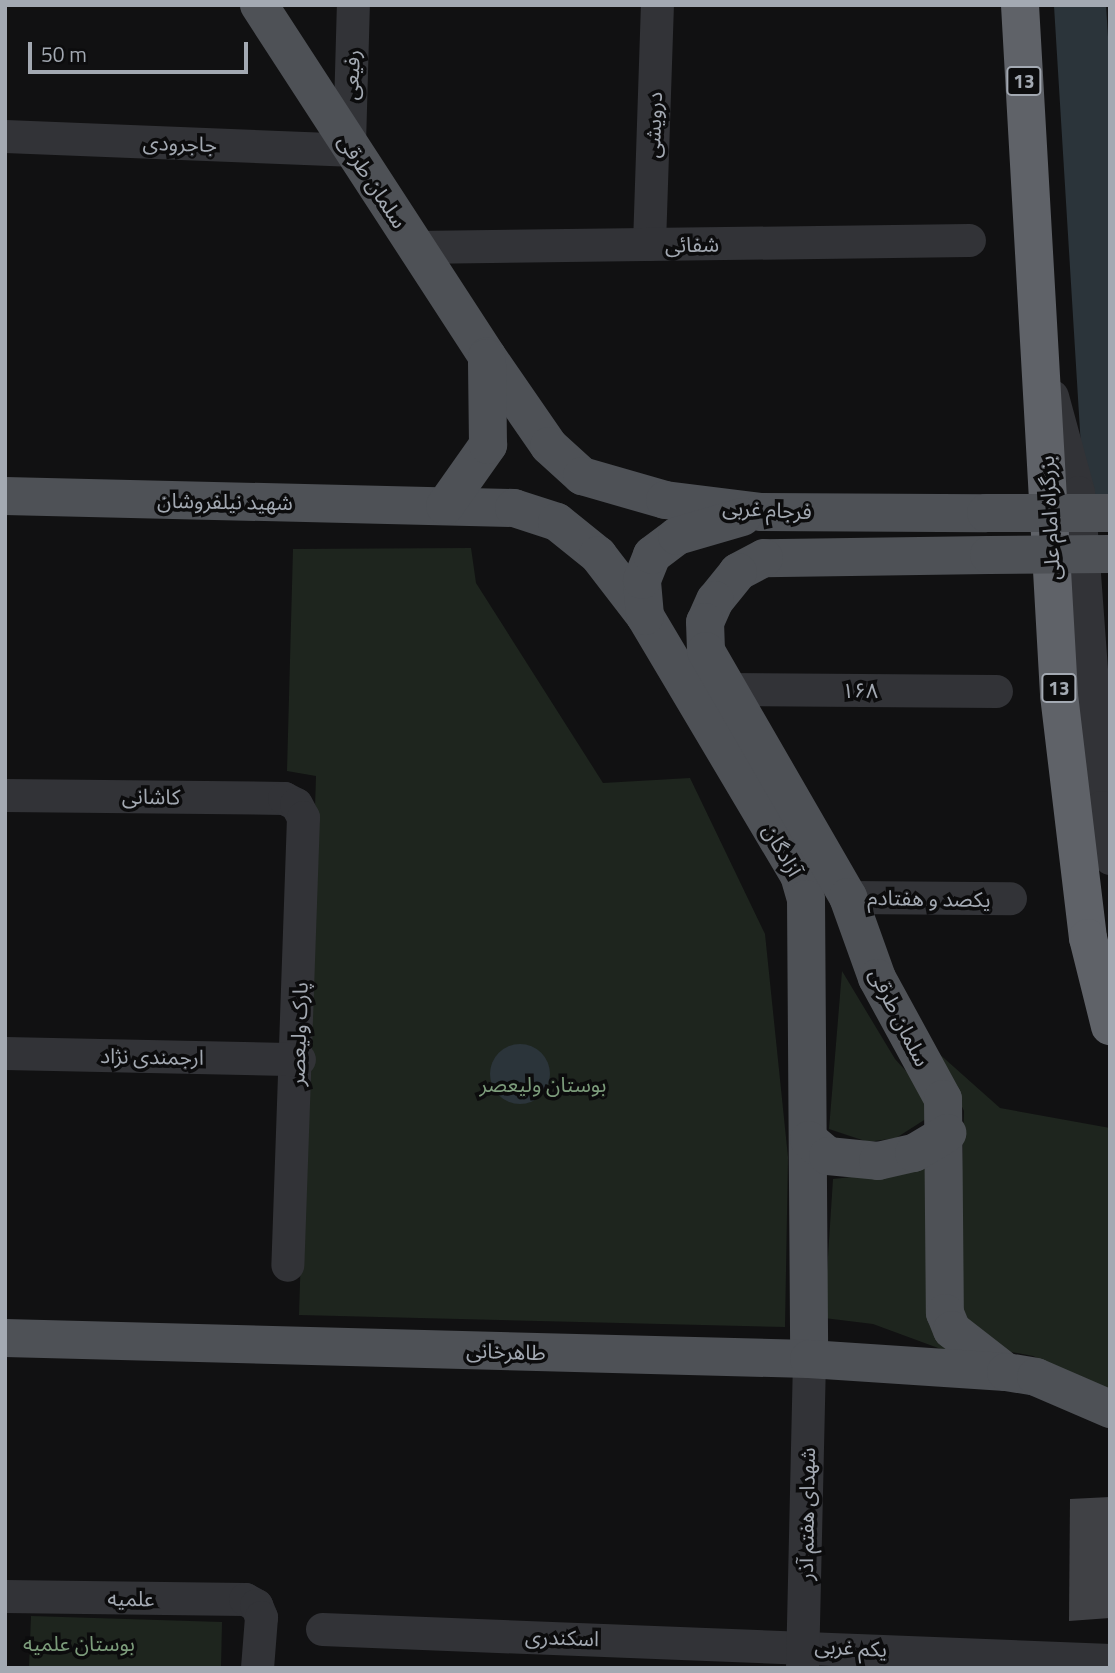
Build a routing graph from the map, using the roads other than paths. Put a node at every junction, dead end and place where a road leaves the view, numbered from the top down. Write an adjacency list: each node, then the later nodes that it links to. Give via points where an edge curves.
1 (259, 5): 7 (main road, سلمان طرقی)
2 (353, 5): 7 (street, رفیعی)
3 (657, 5): 10 (street, درویشی)
4 (1000, 5): 8 (highway)
5 (1020, 5): 8 (highway, بزرگراه امام علی / 13)
6 (5, 136): 7 (street, جاجرودی)
7 (352, 147): 11 (main road, سلمان طرقی)
8 (1028, 156): 12 (highway, بزرگراه امام علی / 13)
9 (969, 240): 10 (street, شفائی)
10 (649, 244): 11 (street, شفائی)
11 (415, 247): 13 (main road, سلمان طرقی)
12 (1039, 346): 25 (street, via 1078,492 1101,807); 28 (highway, بزرگراه امام علی / 13, via 1072,828 1088,938)
13 (487, 356): 15 (main road, via 488,445); 16 (main road, فرجام غربی, via 549,446 582,476 665,500)
14 (5, 496): 15 (main road, شهید نیلفروشان)
15 (444, 506): 20 (main road, آزادگان, via 514,508 557,522 598,555)
16 (762, 512): 17 (main road, فرجام غربی, bridge); 20 (main road, via 677,536 652,555 642,580)
17 (1110, 513)
18 (1110, 554): 19 (main road, فرجام غربی, bridge, via 804,555 764,558)
19 (738, 572): 21 (main road, سلمان طرقی, via 715,600 705,622 706,652)
20 (645, 616): 32 (main road, آزادگان, via 799,875 809,925)
21 (725, 689): 22 (street, ۱۶۸); 26 (main road, سلمان طرقی)
22 (996, 691)
23 (5, 794): 24 (street, کاشانی, via 284,798)
24 (296, 804): 30 (street, پارک ولیعصر, via 303,817)
25 (1110, 858)
26 (848, 897): 27 (street, یکصد و هفتادم); 31 (main road, سلمان طرقی, via 877,978 943,1099)
27 (1010, 898)
28 (1110, 1026)
29 (5, 1053): 30 (street, ارجمندی نژاد)
30 (299, 1059): 33 (street, پارک ولیعصر)
31 (947, 1133): 32 (main road, via 914,1153 878,1161 828,1156); 36 (main road, سلمان طرقی, via 946,1313 952,1329)
32 (809, 1140): 35 (main road, آزادگان)
33 (287, 1265)
34 (5, 1338): 35 (main road, طاهرخانی)
35 (809, 1360): 36 (main road, طاهرخانی); 40 (street, شهدای هفتم آذر)
36 (1006, 1372): 37 (main road, سلمان طرقی, via 1036,1377)
37 (1110, 1409)
38 (5, 1596): 42 (street, علمیه, via 245,1599 256,1605 261,1617)
39 (322, 1629): 40 (street, اسکندری)
40 (802, 1656): 41 (street, یکم غربی)
41 (1110, 1660)
42 (257, 1668)

